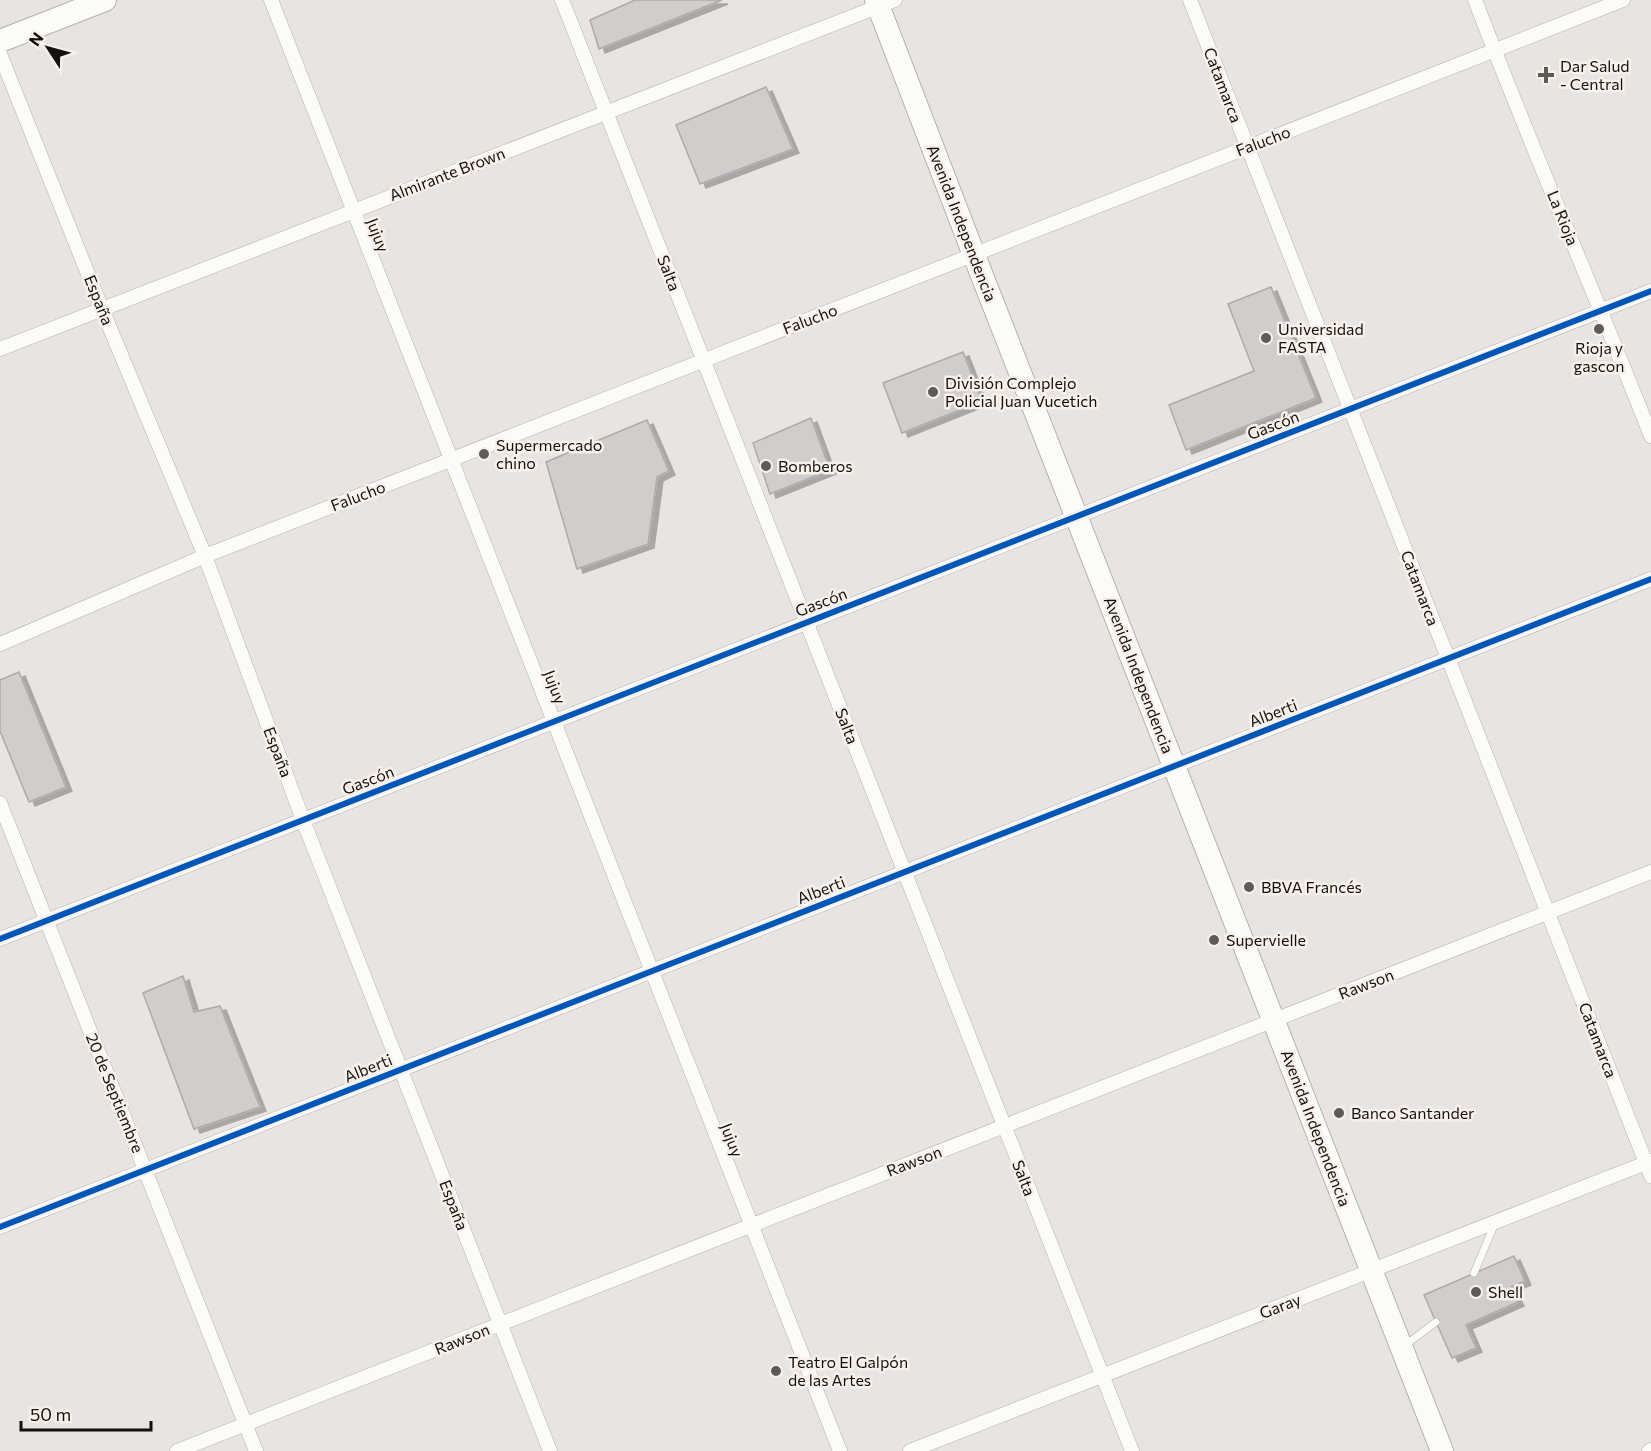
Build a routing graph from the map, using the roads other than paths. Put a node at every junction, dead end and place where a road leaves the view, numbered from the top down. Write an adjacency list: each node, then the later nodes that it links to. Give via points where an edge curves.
1 (105, 0): 8 (main road)
2 (271, 0): 13 (street, Jujuy)
3 (562, 0): 11 (street, Salta)
4 (1190, 0): 12 (street, Catamarca)
5 (1475, 0): 9 (street, La Rioja)
6 (1623, 0): 9 (street, Falucho)
7 (883, 2): 11 (street, Almirante Brown); 14 (main road, Avenida Independencia)
8 (0, 41)
9 (1494, 50): 12 (street, Falucho); 17 (street, La Rioja)
10 (0, 54): 16 (street, España)
11 (607, 112): 13 (street, Almirante Brown); 19 (street, Salta)
12 (1247, 147): 14 (street, Falucho); 20 (street, Catamarca)
13 (354, 211): 16 (street, Almirante Brown); 22 (street, Jujuy)
14 (974, 255): 19 (street, Falucho); 23 (main road, Avenida Independencia)
15 (1651, 291): 17 (street, Gascón)
16 (102, 309): 18 (street, Almirante Brown); 24 (street, España)
17 (1601, 310): 20 (street, Gascón); 21 (street, La Rioja)
18 (0, 349)
19 (703, 361): 22 (street, Falucho); 26 (street, Salta)
20 (1350, 409): 23 (street, Gascón); 28 (street, Catamarca)
21 (1651, 436)
22 (451, 459): 24 (street, Falucho); 29 (street, Jujuy)
23 (1076, 516): 26 (street, Gascón); 30 (main road, Avenida Independencia)
24 (204, 556): 27 (street, Falucho); 32 (street, España)
25 (1651, 579): 28 (street, Alberti)
26 (806, 622): 29 (street, Gascón); 33 (street, Salta)
27 (0, 644)
28 (1448, 659): 30 (street, Alberti); 35 (street, Catamarca)
29 (554, 721): 32 (street, Gascón); 38 (street, Jujuy)
30 (1174, 766): 33 (street, Alberti); 39 (main road, Avenida Independencia)
31 (0, 802): 36 (street, 20 de Septiembre)
32 (303, 820): 36 (street, Gascón); 40 (street, España)
33 (904, 872): 38 (street, Alberti); 41 (street, Salta)
34 (1651, 872): 35 (street, Rawson)
35 (1548, 913): 39 (street, Rawson); 42 (street, Catamarca)
36 (47, 921): 37 (street, Gascón); 43 (street, 20 de Septiembre)
37 (0, 939)
38 (652, 971): 40 (street, Alberti); 45 (street, Jujuy)
39 (1274, 1020): 41 (street, Rawson); 47 (main road, Avenida Independencia)
40 (401, 1070): 43 (street, Alberti); 50 (street, España)
41 (1004, 1126): 45 (street, Rawson); 52 (street, Salta)
42 (1649, 1167): 44 (street, Garay)
43 (145, 1170): 46 (street, Alberti); 53 (street, 20 de Septiembre)
44 (1495, 1222): 47 (street, Garay); 48 (lane)
45 (751, 1225): 50 (street, Rawson); 57 (street, Jujuy)
46 (0, 1227)
47 (1372, 1270): 51 (main road, Avenida Independencia); 52 (street, Garay)
48 (1474, 1273)
49 (1436, 1322): 51 (lane)
50 (501, 1324): 53 (street, Rawson); 56 (street, España)
51 (1402, 1348): 60 (main road, Avenida Independencia)
52 (1102, 1376): 58 (street, Garay); 59 (street, Salta)
53 (245, 1425): 54 (street, Rawson); 55 (street, 20 de Septiembre)
54 (177, 1451)
55 (256, 1451)
56 (550, 1451)
57 (840, 1451)
58 (910, 1451)
59 (1132, 1451)
60 (1442, 1451)

